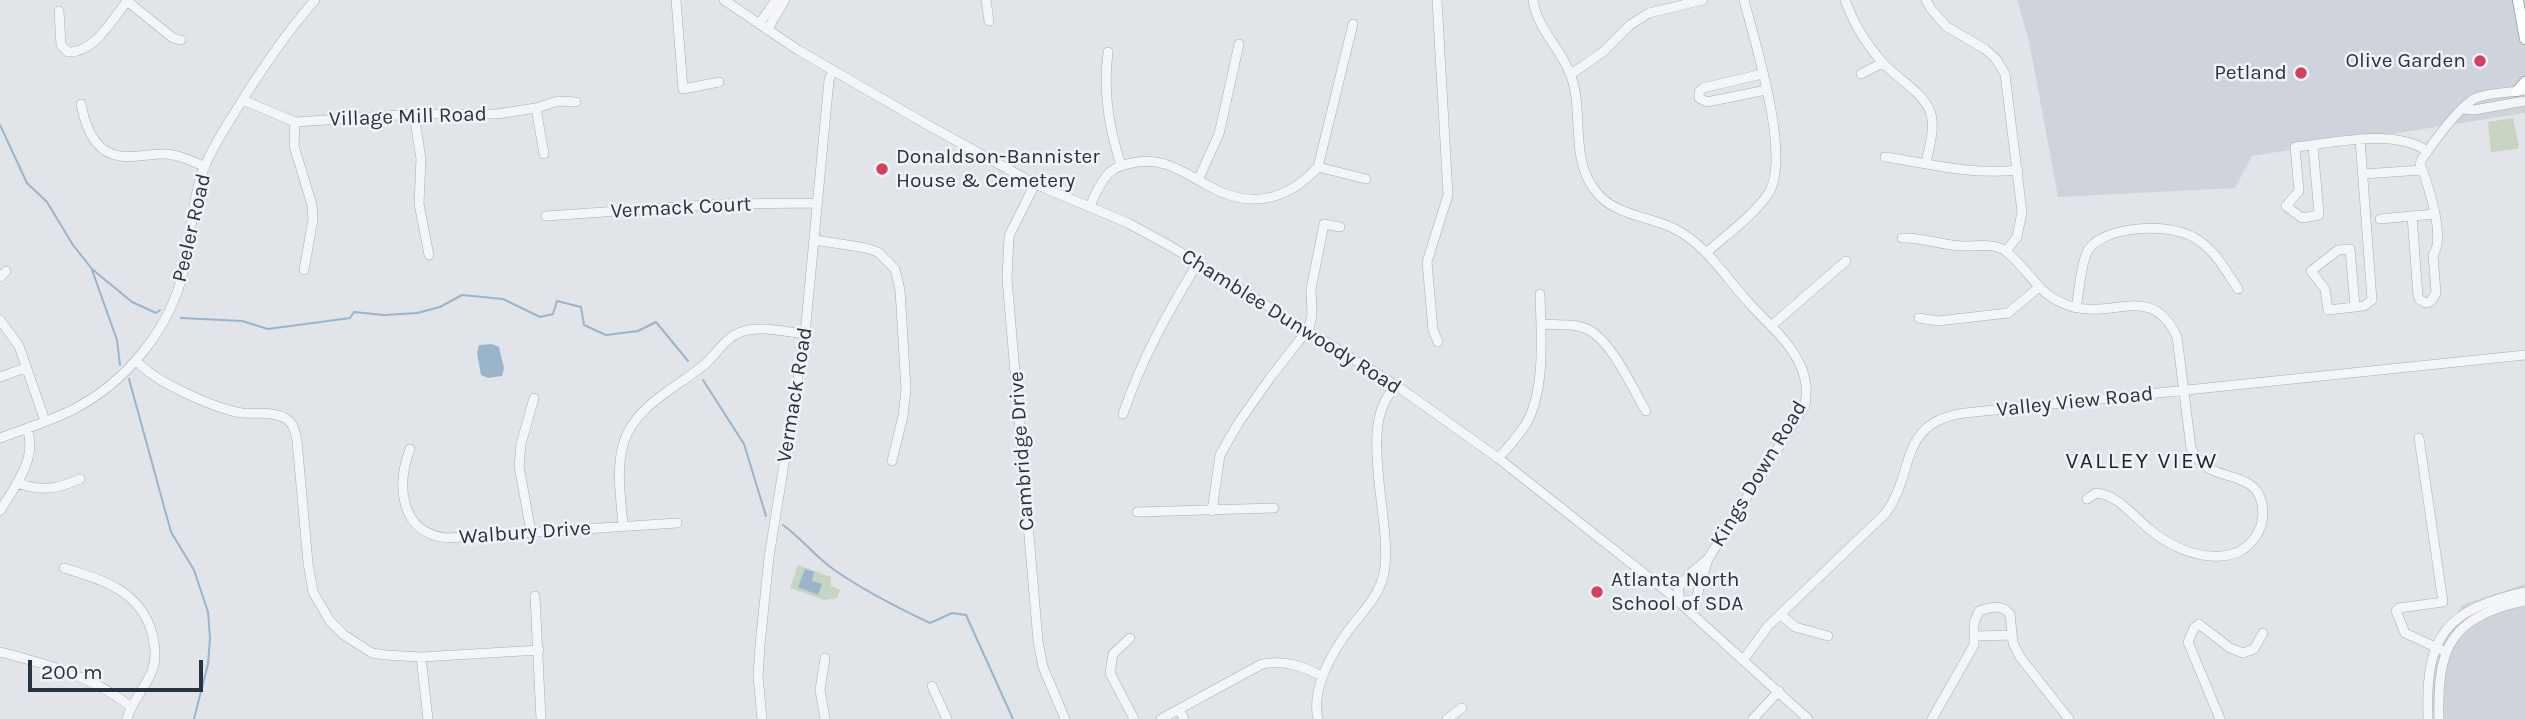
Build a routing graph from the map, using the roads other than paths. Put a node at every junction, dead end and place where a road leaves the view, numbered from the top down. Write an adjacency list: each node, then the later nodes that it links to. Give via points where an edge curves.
1 (315, 0): 31 (street, Peeler Road)
2 (676, 0): 28 (street, via 683,89)
3 (724, 0): 18 (street, Chamblee Dunwoody Road)
4 (776, 0): 18 (street)
5 (785, 0): 18 (street)
6 (986, 0): 16 (street)
7 (1437, 0): 80 (street, via 1448,195 1427,262)
8 (1533, 0): 25 (street, Kings Down Road, via 1536,17)
9 (1703, 0): 25 (street, via 1649,13)
10 (1744, 0): 26 (street)
11 (1845, 0): 23 (street)
12 (1926, 0): 48 (street, via 1947,27 1985,49 2005,74)
13 (2518, 0): 19 (main road)
14 (127, 1): 15 (street, via 87,48 76,52 61,45); 20 (street)
15 (60, 10)
16 (989, 21)
17 (1353, 24): 47 (street)
18 (763, 27): 24 (street, Chamblee Dunwoody Road)
19 (2525, 39)
20 (181, 40)
21 (1239, 44): 52 (street, via 1219,134)
22 (1108, 52): 45 (street, via 1110,134)
23 (1882, 62): 27 (street); 44 (street, via 1925,103 1931,115)
24 (833, 71): 53 (street, Chamblee Dunwoody Road); 54 (street, Vermack Road)
25 (1571, 74): 64 (street, Kings Down Road, via 1580,153 1594,190 1621,212 1674,228)
26 (1762, 74): 30 (street); 30 (street, via 1703,88 1699,98 1706,102)
27 (1861, 74)
28 (719, 82)
29 (2523, 88): 36 (street, via 2477,98)
30 (1766, 90): 64 (street, via 1777,151 1770,191)
31 (243, 100): 38 (street, Village Mill Road); 46 (street, Peeler Road)
32 (2525, 101): 36 (street)
33 (576, 102): 35 (street, Village Mill Road, via 558,101)
34 (81, 104): 46 (street, via 88,132 108,152 118,156 165,154)
35 (536, 108): 37 (street, Village Mill Road, via 497,114); 42 (street)
36 (2464, 109): 41 (street)
37 (414, 114): 38 (street, Village Mill Road); 65 (street, via 421,159 419,204)
38 (295, 122): 68 (street, via 294,146 313,219)
39 (2360, 139): 40 (street); 41 (street, via 2412,141); 50 (street)
40 (2313, 145): 40 (street, via 2319,215 2302,218 2286,206 2299,191 2295,147)
41 (2427, 151): 49 (street)
42 (544, 153)
43 (1885, 157): 44 (street)
44 (1926, 163): 48 (street, via 1960,171)
45 (1121, 165): 52 (street, via 1163,162); 55 (street, via 1110,171)
46 (205, 167): 82 (street, Peeler Road, via 194,201 180,286 164,320)
47 (1318, 167): 51 (street); 52 (street, via 1290,191 1264,199 1226,194)
48 (2018, 170): 63 (street, via 2022,212 2017,237)
49 (2422, 170): 50 (street); 56 (street)
50 (2363, 174): 72 (street, via 2374,296 2369,304)
51 (1366, 179)
52 (1198, 180)
53 (1035, 184): 55 (street, Chamblee Dunwoody Road); 138 (street, Cambridge Drive, via 1009,236 1007,279 1038,641 1043,667)
54 (817, 203): 57 (street, Vermack Court, via 721,204); 62 (street, Vermack Road)
55 (1090, 206): 67 (street, Chamblee Dunwoody Road)
56 (2435, 214): 58 (street); 58 (street, via 2436,293 2426,303 2418,296)
57 (546, 216)
58 (2412, 216): 59 (street)
59 (2380, 219)
60 (1340, 227): 78 (street, via 1324,224)
61 (1902, 238): 63 (street)
62 (815, 240): 79 (street, Vermack Road); 96 (street, via 878,252 895,269 906,389)
63 (2006, 251): 69 (street)
64 (1706, 253): 77 (street, Kings Down Road)
65 (429, 255)
66 (1846, 261): 77 (street)
67 (1197, 264): 78 (street, Chamblee Dunwoody Road); 89 (street, via 1154,335)
68 (304, 270)
69 (2038, 288): 73 (street); 74 (street, via 2008,313 1938,321)
70 (2238, 289): 73 (street, via 2217,258 2194,237 2166,229 2127,230 2095,241 2086,253)
71 (1540, 294): 76 (street)
72 (2355, 307): 72 (street, via 2328,310 2325,289 2311,271 2338,250 2350,249)
73 (2076, 308): 86 (street, via 2143,305 2158,311 2176,337)
74 (1919, 318)
75 (0, 320): 83 (street, via 19,346)
76 (1541, 324): 88 (street, via 1578,327 1601,339); 95 (street, via 1535,402 1526,423)
77 (1771, 326): 107 (street, Kings Down Road, via 1801,366 1807,390 1805,405)
78 (1306, 331): 85 (street, Chamblee Dunwoody Road); 102 (street, via 1239,422 1220,456)
79 (805, 334): 105 (street, via 752,330 733,336 635,420 623,444 620,467); 135 (street, Vermack Road, via 765,595 758,676)
80 (1438, 342)
81 (2525, 355): 86 (street, Valley View Road)
82 (136, 360): 90 (street, Peeler Road, via 89,400); 123 (street, via 205,402 243,413 284,417 292,423 308,563 319,606 344,635 372,653)
83 (25, 368): 84 (street); 90 (street)
84 (0, 377)
85 (1397, 386): 95 (street, Chamblee Dunwoody Road); 126 (street, via 1390,392 1377,436 1383,574 1374,598 1347,632)
86 (2183, 391): 99 (street, via 2191,448 2197,459 2258,491 2263,517 2248,547 2231,555 2192,554 2159,537 2103,493); 113 (street, Valley View Road, via 1965,414 1933,422 1919,435 1886,513)
87 (534, 398): 106 (street, via 519,466)
88 (1646, 411)
89 (1123, 414)
90 (45, 421): 91 (street, Peeler Road)
91 (27, 428): 92 (street, Peeler Road); 98 (street, via 30,451)
92 (0, 438)
93 (2418, 438): 119 (street, via 2443,601 2396,611 2405,633)
94 (410, 449): 106 (street, Walbury Drive, via 403,467 405,498 409,517 418,529 447,538)
95 (1498, 458): 112 (street, Chamblee Dunwoody Road)
96 (892, 461)
97 (80, 479): 98 (street, via 36,490)
98 (17, 483): 101 (street)
99 (2087, 499)
100 (1274, 508): 102 (street)
101 (0, 511)
102 (1212, 511): 103 (street)
103 (1137, 512)
104 (677, 523): 105 (street, Walbury Drive)
105 (623, 526): 106 (street, Walbury Drive)
106 (531, 532)
107 (1708, 559): 112 (street, Kings Down Road, via 1678,588); 112 (street, Kings Down Road, via 1696,599)
108 (64, 569): 129 (street, via 106,581 135,600 145,614 155,658)
109 (2525, 592): 119 (street, via 2469,611 2448,627)
110 (535, 596): 120 (street)
111 (2525, 601): 122 (street, via 2477,616)
112 (1680, 602): 125 (street, Chamblee Dunwoody Road)
113 (1780, 614): 116 (street, via 1795,627); 125 (street, Valley View Road)
114 (2263, 633): 148 (street, via 2254,649 2243,653 2199,624 2194,628 2188,642)
115 (2012, 635): 117 (street); 117 (street, via 2010,614 1995,607 1979,611); 147 (street, via 2021,657)
116 (1828, 636)
117 (1975, 636): 146 (street)
118 (1130, 638): 139 (street, via 1113,654 1110,673)
119 (2434, 648): 122 (street); 149 (street)
120 (539, 649): 123 (street); 134 (street)
121 (0, 652): 129 (street, via 50,665 100,686)
122 (2446, 652): 150 (street)
123 (421, 657): 133 (street)
124 (825, 658): 136 (street, via 820,690)
125 (1744, 659): 128 (street, Chamblee Dunwoody Road)
126 (1322, 677): 131 (street, via 1300,665 1262,664); 142 (street, via 1316,693)
127 (932, 686): 137 (street)
128 (1779, 691): 144 (street); 145 (street, Chamblee Dunwoody Road)
129 (131, 707): 132 (street)
130 (1462, 708): 143 (street)
131 (1179, 709): 140 (street); 141 (street)
132 (127, 719)
133 (428, 719)
134 (541, 719)
135 (762, 719)
136 (825, 719)
137 (947, 719)
138 (1065, 719)
139 (1134, 719)
140 (1161, 719)
141 (1184, 719)
142 (1318, 719)
143 (1447, 719)
144 (1753, 719)
145 (1808, 719)
146 (1932, 719)
147 (2069, 719)
148 (2220, 719)
149 (2428, 719)
150 (2439, 719)

